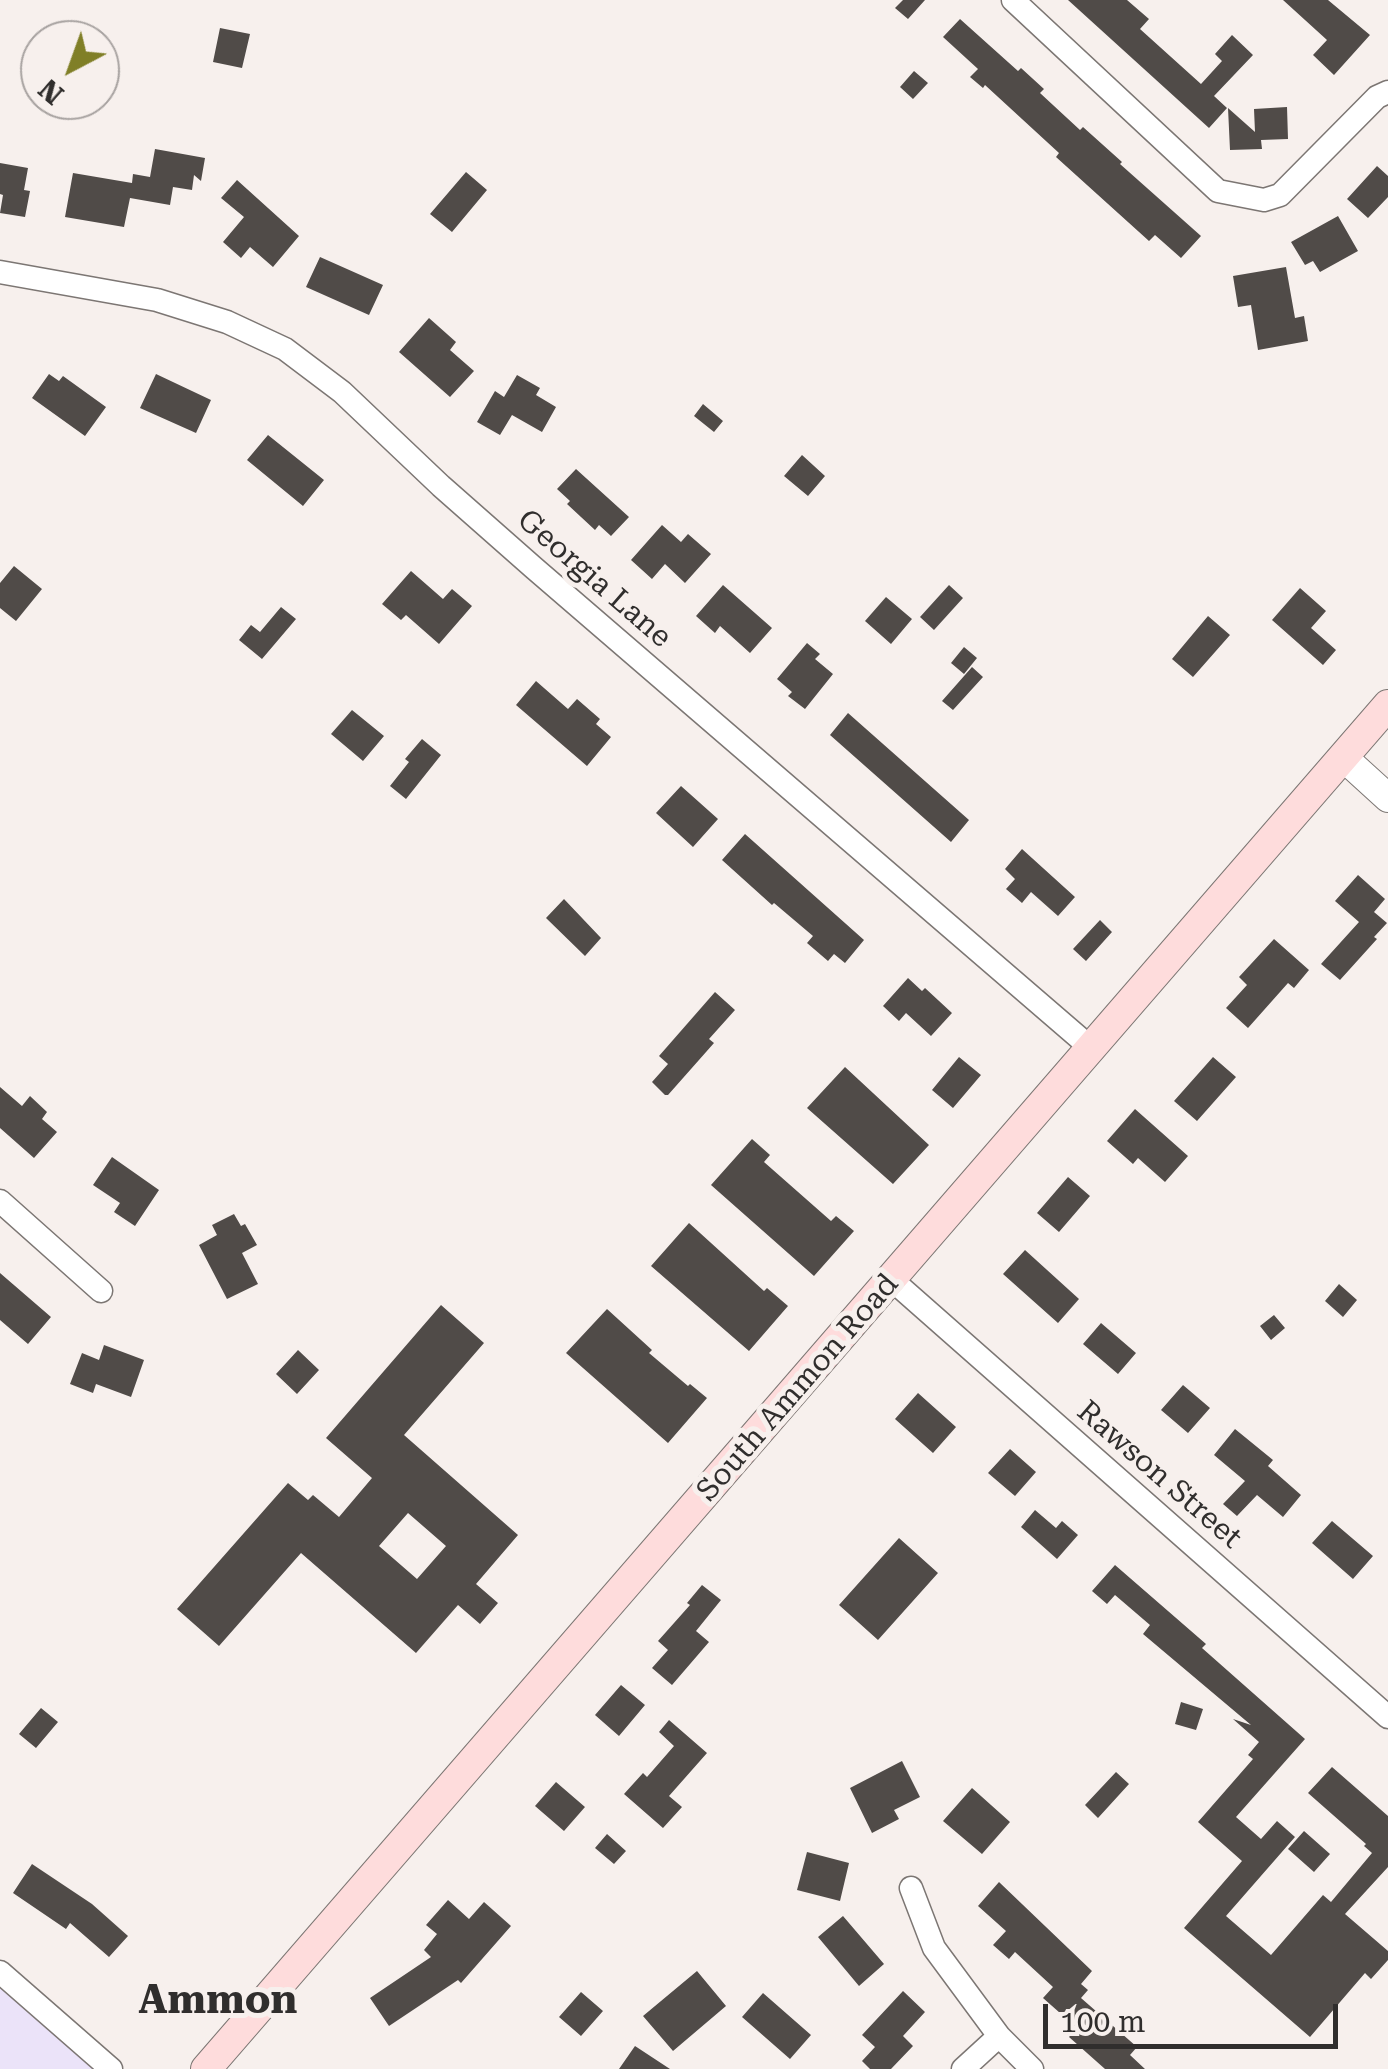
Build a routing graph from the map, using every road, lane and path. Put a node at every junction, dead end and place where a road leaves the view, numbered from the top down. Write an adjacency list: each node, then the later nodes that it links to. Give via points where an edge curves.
1 (1013, 0): 2 (street, via 1218,190 1264,200 1280,196)
2 (1388, 92)
3 (0, 272): 7 (street, Georgia Lane, via 157,300 285,349)
4 (1388, 706): 5 (main road, South Ammon Road)
5 (1342, 756): 6 (street); 7 (main road, South Ammon Road)
6 (1388, 798)
7 (1091, 1048): 9 (main road, South Ammon Road)
8 (0, 1202): 10 (street)
9 (891, 1278): 11 (street, Rawson Street); 16 (main road, South Ammon Road)
10 (101, 1290)
11 (1388, 1717)
12 (910, 1888): 14 (street, via 934,1948)
13 (0, 1972): 15 (street)
14 (999, 2036): 17 (street); 18 (street)
15 (111, 2069)
16 (206, 2069)
17 (963, 2069)
18 (1032, 2069)

